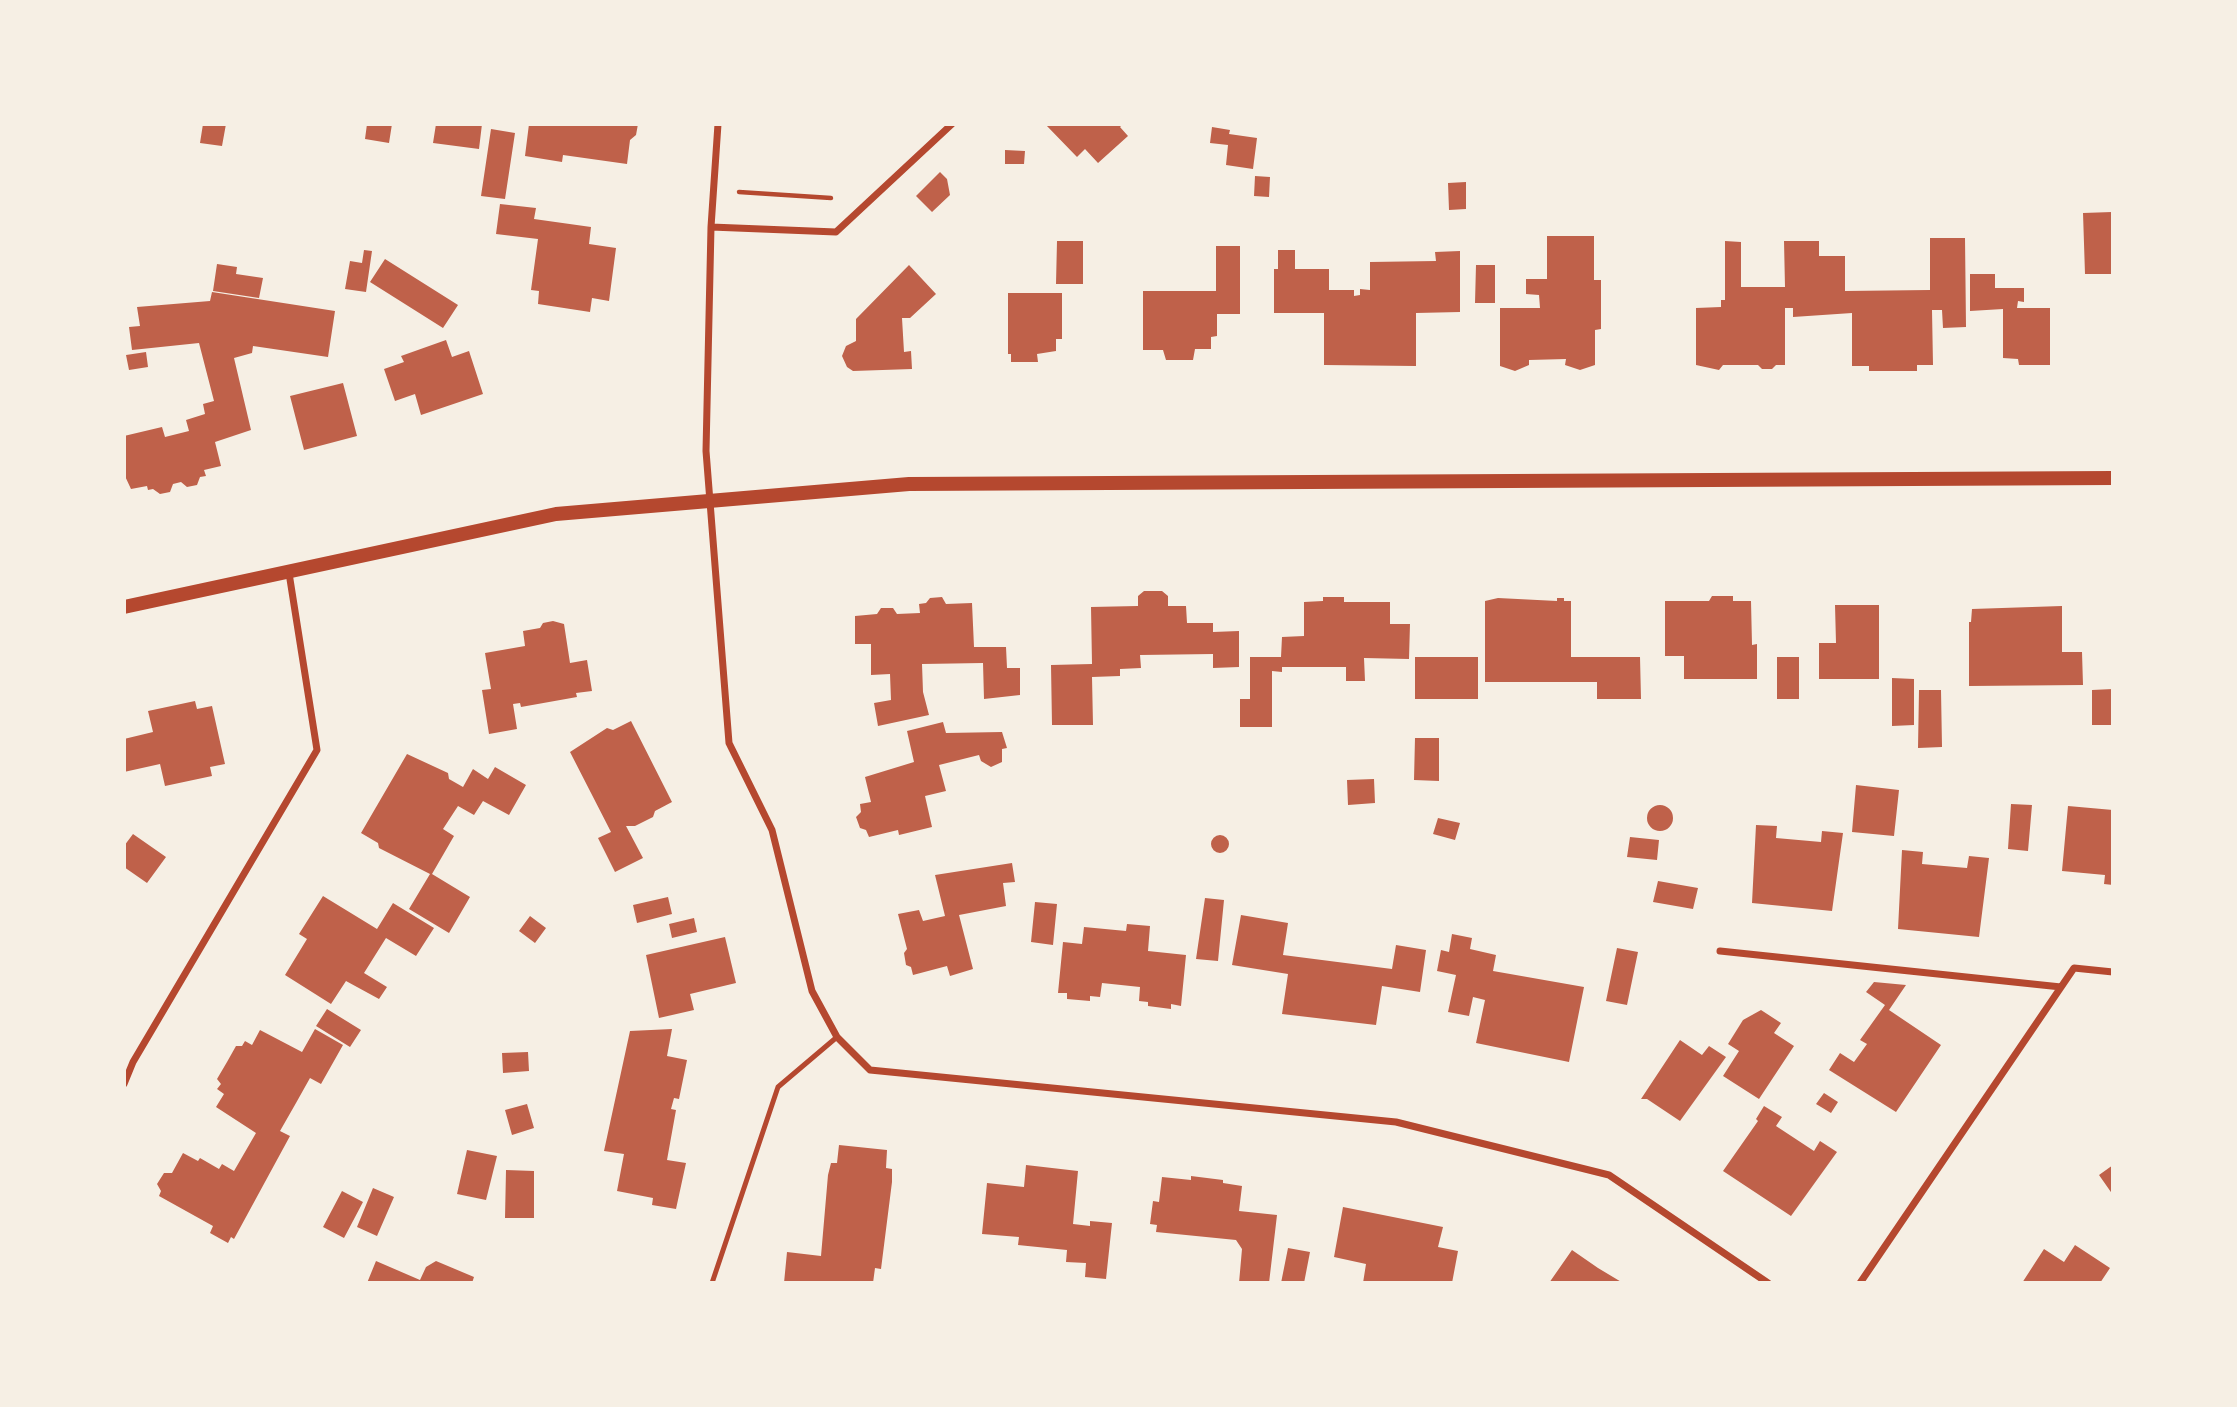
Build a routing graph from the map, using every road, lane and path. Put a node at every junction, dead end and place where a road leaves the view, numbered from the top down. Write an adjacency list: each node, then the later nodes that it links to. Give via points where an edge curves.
1 (718, 124): 3 (street)
2 (952, 124): 5 (street, via 836,232)
3 (713, 190): 4 (path); 5 (street)
4 (832, 198)
5 (711, 227): 7 (street)
6 (2113, 478): 7 (main road, via 909,484)
7 (709, 499): 8 (main road, via 556,514); 13 (street, via 729,743 772,830 812,991)
8 (289, 572): 9 (main road); 14 (street, via 317,750)
9 (124, 607)
10 (1720, 951): 12 (street)
11 (2113, 972): 12 (street, via 2074,968)
12 (2061, 987): 17 (street)
13 (837, 1037): 15 (lane, via 778,1087); 16 (street, via 870,1070 1396,1122 1609,1175)
14 (124, 1084)
15 (712, 1283)
16 (1768, 1283)
17 (1860, 1283)

